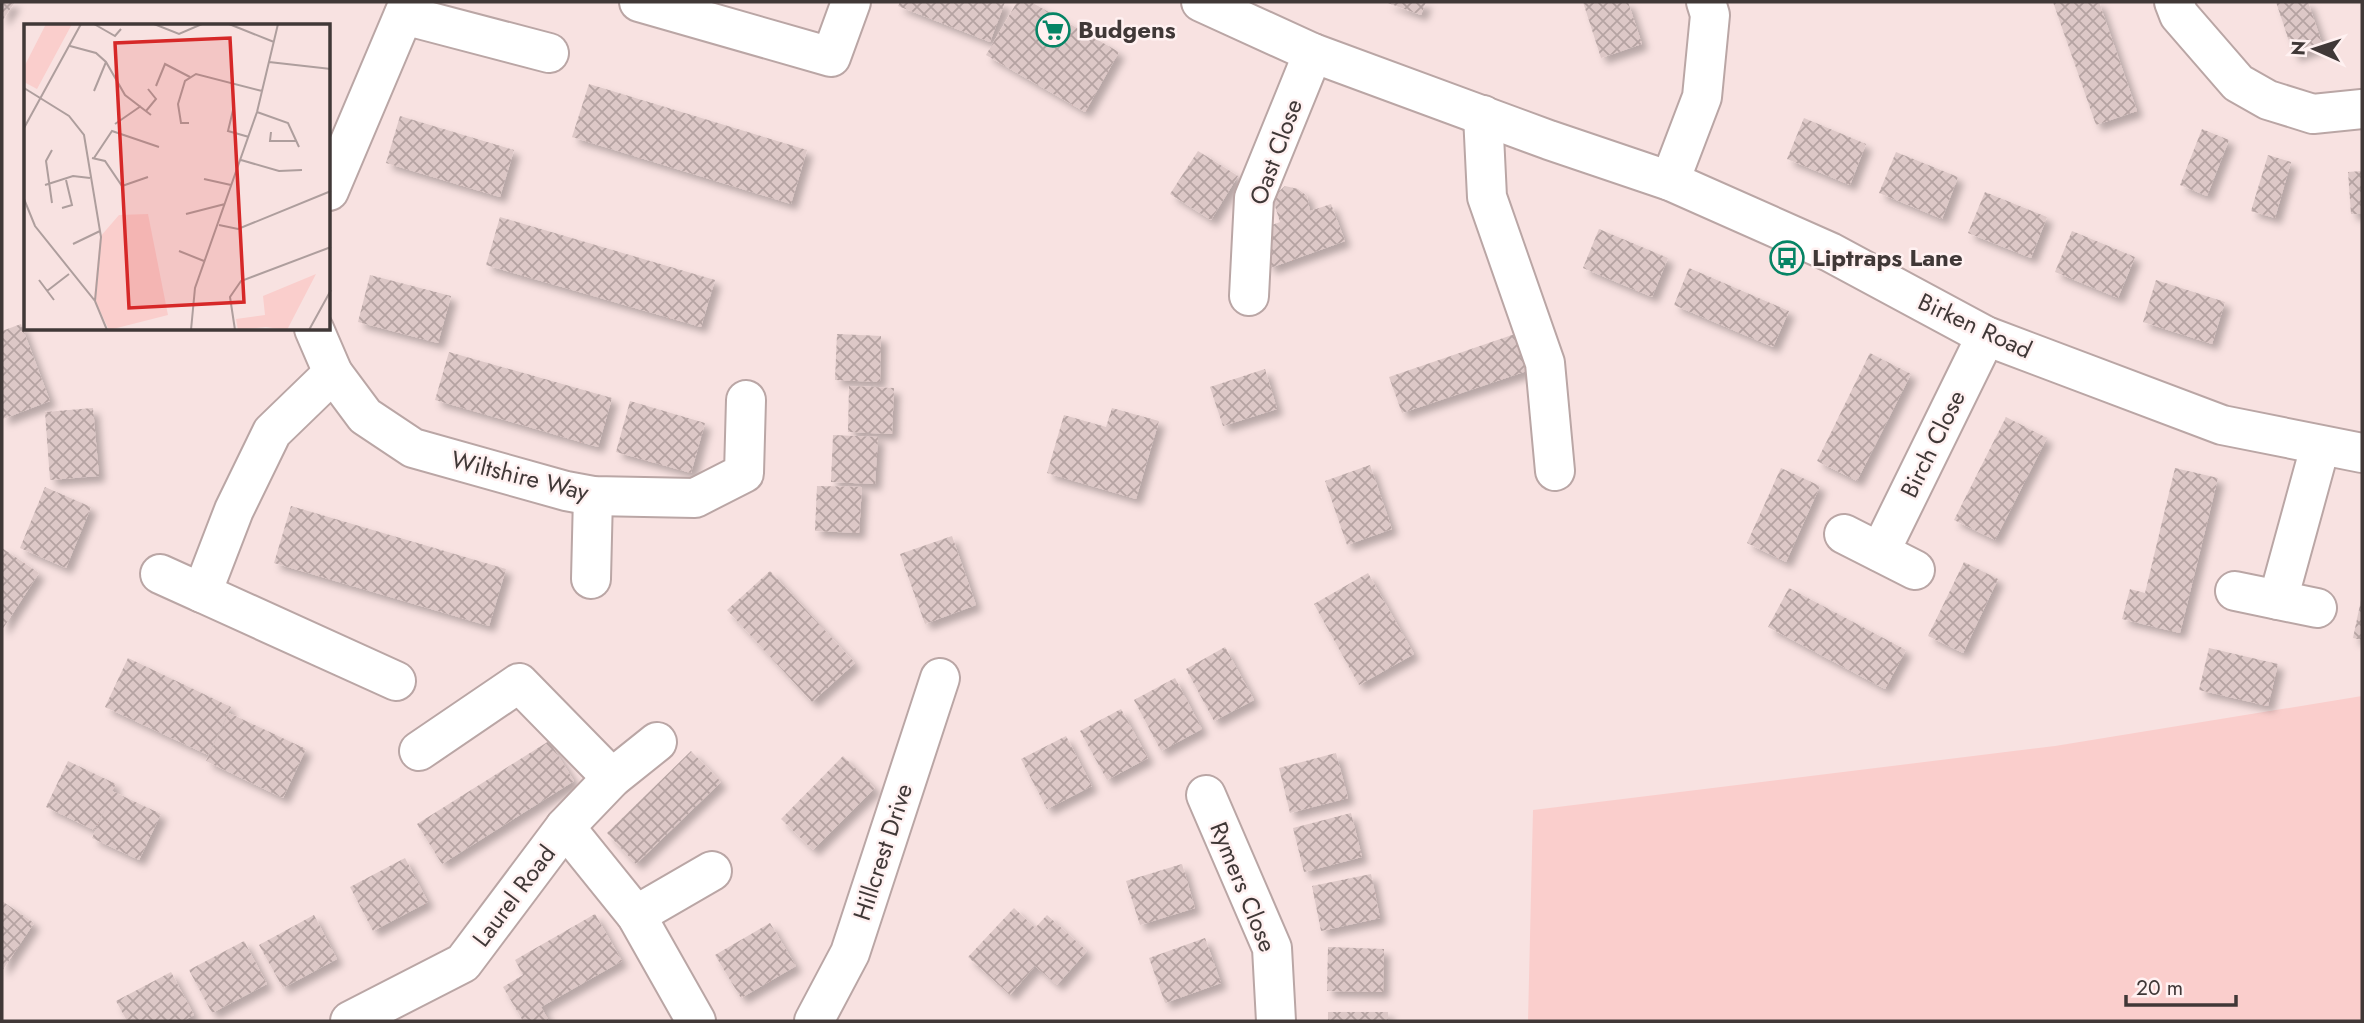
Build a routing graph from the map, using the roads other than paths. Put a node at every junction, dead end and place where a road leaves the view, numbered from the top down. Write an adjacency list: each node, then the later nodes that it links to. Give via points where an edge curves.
1 (639, 2): 2 (street, via 831,57)
2 (851, 2)
3 (1201, 2): 8 (street)
4 (1706, 2): 11 (street, via 1710,15 1702,97)
5 (2175, 2): 9 (street, via 2179,15 2238,83 2268,100 2314,114)
6 (406, 8): 7 (street); 12 (street)
7 (549, 53)
8 (1313, 53): 10 (street); 13 (street, Oast Close, via 1254,198)
9 (2362, 109)
10 (1483, 115): 11 (street, Birken Road); 20 (street, via 1487,197 1545,363)
11 (1670, 181): 15 (street, Birken Road, via 1830,252)
12 (331, 186)
13 (1249, 296)
14 (315, 331): 16 (street, Wiltshire Way)
15 (1986, 336): 18 (street, Birken Road, via 2222,425); 23 (street, Birch Close)
16 (332, 373): 21 (street, Wiltshire Way, via 365,416 413,448); 28 (street, via 272,432)
17 (746, 400): 21 (street, Wiltshire Way, via 744,473 695,498)
18 (2320, 447): 19 (street, Birken Road); 29 (street)
19 (2362, 453)
20 (1555, 471)
21 (593, 496): 26 (street)
22 (1844, 534): 23 (street)
23 (1880, 552): 24 (street)
24 (1915, 570)
25 (160, 574): 28 (street)
26 (591, 579)
27 (2235, 591): 29 (street)
28 (201, 593): 32 (street)
29 (2278, 600): 30 (street)
30 (2317, 608)
31 (940, 678): 42 (street, Hillcrest Drive, via 850,953)
32 (396, 681)
33 (657, 742): 35 (street, Laurel Road)
34 (419, 751): 35 (street, via 519,683)
35 (612, 778): 37 (street, Laurel Road)
36 (1206, 795): 43 (street, Rymers Close, via 1272,948)
37 (565, 827): 39 (street); 40 (street, Laurel Road, via 463,963)
38 (712, 871): 39 (street)
39 (636, 915): 41 (street)
40 (349, 1021)
41 (696, 1021)
42 (814, 1021)
43 (1276, 1021)

